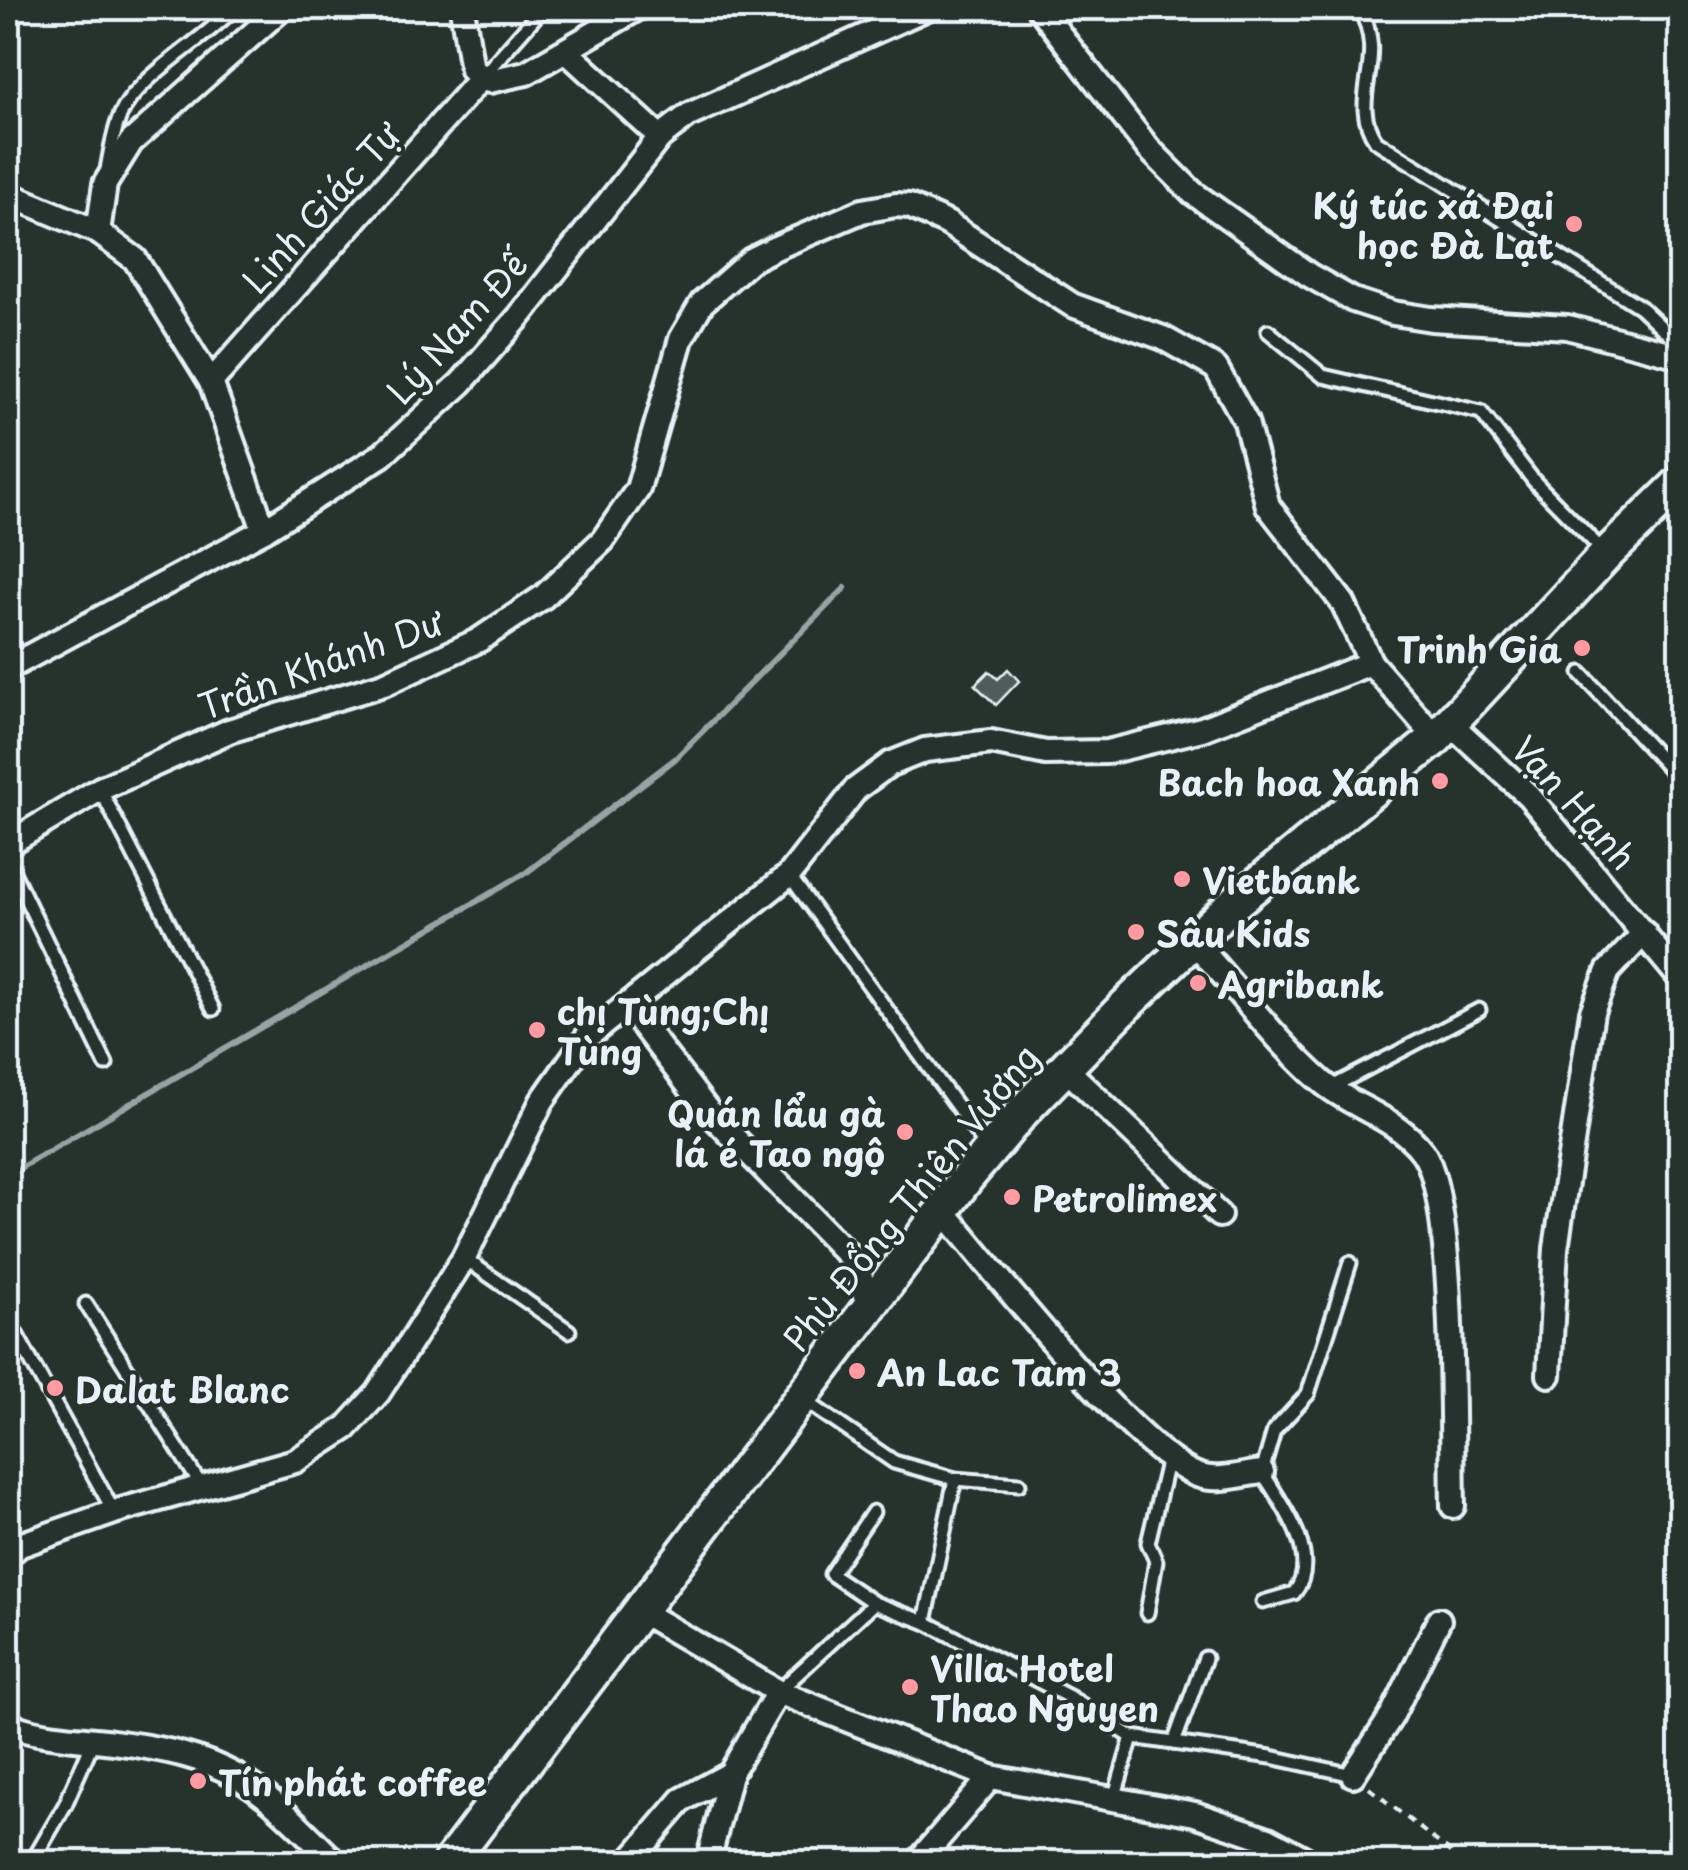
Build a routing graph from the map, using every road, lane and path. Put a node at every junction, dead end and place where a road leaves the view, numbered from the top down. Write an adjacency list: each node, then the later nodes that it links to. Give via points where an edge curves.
1 (234, 8): 15 (lane, via 172,58 121,112)
2 (282, 8): 15 (street, via 130,142)
3 (462, 8): 13 (street, via 468,58)
4 (543, 8): 13 (lane)
5 (638, 8): 10 (street)
6 (927, 8): 14 (street, Lý Nam Đế, via 717,101)
7 (1038, 8): 12 (street)
8 (1062, 8): 12 (street)
9 (1359, 8): 19 (lane, via 1373,45 1364,116 1376,141 1640,307)
10 (602, 16): 11 (street)
11 (567, 52): 13 (street, via 511,79); 14 (street)
12 (1086, 65): 20 (street, via 1148,148 1193,192 1354,300 1430,319 1567,327)
13 (480, 79): 21 (street, Linh Giác Tự)
14 (660, 136): 23 (street, Lý Nam Đế, via 461,383 382,456)
15 (105, 184): 17 (street)
16 (8, 194): 17 (street)
17 (98, 232): 21 (street, via 135,258)
18 (1268, 331): 24 (lane, via 1323,376 1481,412)
19 (1680, 345)
20 (1680, 356)
21 (212, 382): 23 (street)
22 (1680, 483): 24 (main road, Phù Đổng Thiên Vương)
23 (264, 530): 26 (street, Lý Nam Đế)
24 (1606, 555): 28 (main road, Phù Đổng Thiên Vương)
25 (1371, 663): 28 (street, Trần Khánh Dư); 30 (street, Trần Khánh Dư, via 1342,603 1268,506 1246,422 1216,368 1163,338 1072,305 947,223 896,205 862,211 773,248 702,302 681,339 638,489 603,540 544,597 479,640 384,684 229,732); 33 (street, via 1202,729 1106,752 1046,753 991,742 925,750 890,764 856,789)
26 (8, 668)
27 (1580, 673): 29 (lane)
28 (1443, 731): 34 (street, Vạn Hạnh, via 1529,796); 35 (main road, Phù Đổng Thiên Vương)
29 (1680, 780)
30 (100, 789): 31 (street, Trần Khánh Dư); 38 (lane)
31 (8, 844)
32 (8, 862): 40 (lane)
33 (788, 875): 37 (street); 43 (lane)
34 (1644, 934): 36 (street, Vạn Hạnh); 52 (street, via 1608,971 1592,1012 1556,1248)
35 (1193, 941): 41 (main road, Phù Đổng Thiên Vương); 42 (street)
36 (1680, 978)
37 (628, 1006): 46 (street, via 586,1036 564,1065); 49 (street, via 708,1110 858,1266)
38 (214, 1009)
39 (1479, 1010): 42 (lane)
40 (106, 1064)
41 (1064, 1067): 43 (main road, Phù Đổng Thiên Vương); 45 (street)
42 (1330, 1088): 59 (street, via 1398,1128 1424,1152 1435,1182 1444,1222)
43 (989, 1150): 44 (main road, Phù Đổng Thiên Vương)
44 (943, 1211): 49 (main road, Phù Đổng Thiên Vương); 54 (street, via 1088,1380)
45 (1220, 1215)
46 (464, 1258): 51 (lane); 58 (street, via 378,1392 346,1428 296,1461)
47 (1350, 1263): 55 (lane, via 1308,1394 1274,1430)
48 (86, 1304): 58 (lane)
49 (868, 1308): 53 (main road, Phù Đổng Thiên Vương)
50 (8, 1318): 60 (lane)
51 (569, 1331)
52 (1549, 1374)
53 (800, 1397): 56 (lane, via 894,1462); 65 (main road, Phù Đổng Thiên Vương)
54 (1168, 1458): 55 (street, via 1200,1476); 66 (lane, via 1148,1544 1156,1561)
55 (1262, 1472): 63 (lane, via 1298,1537 1303,1563 1294,1593)
56 (954, 1478): 57 (lane); 68 (lane)
57 (1019, 1484)
58 (204, 1490): 60 (street)
59 (1453, 1506)
60 (114, 1512): 62 (street)
61 (872, 1512): 64 (lane, via 831,1574)
62 (8, 1555)
63 (1263, 1602)
64 (874, 1603): 68 (lane); 70 (lane)
65 (640, 1610): 70 (street); 81 (main road, Phù Đổng Thiên Vương)
66 (1147, 1613)
67 (1439, 1620): 76 (street, via 1391,1718)
68 (926, 1622): 72 (lane)
69 (1205, 1658): 74 (lane)
70 (778, 1692): 75 (street); 77 (street)
71 (8, 1724): 73 (street)
72 (1132, 1737): 74 (lane); 78 (lane)
73 (94, 1739): 79 (lane); 80 (street, via 169,1749 231,1770)
74 (1174, 1742): 76 (lane)
75 (730, 1774): 82 (street, via 682,1800); 83 (street)
76 (1354, 1775): 86 (path)
77 (992, 1777): 78 (street); 84 (street)
78 (1114, 1799): 85 (street, via 1194,1814)
79 (32, 1862)
80 (335, 1862)
81 (450, 1862)
82 (628, 1862)
83 (708, 1862)
84 (918, 1862)
85 (1312, 1862)
86 (1463, 1862)

